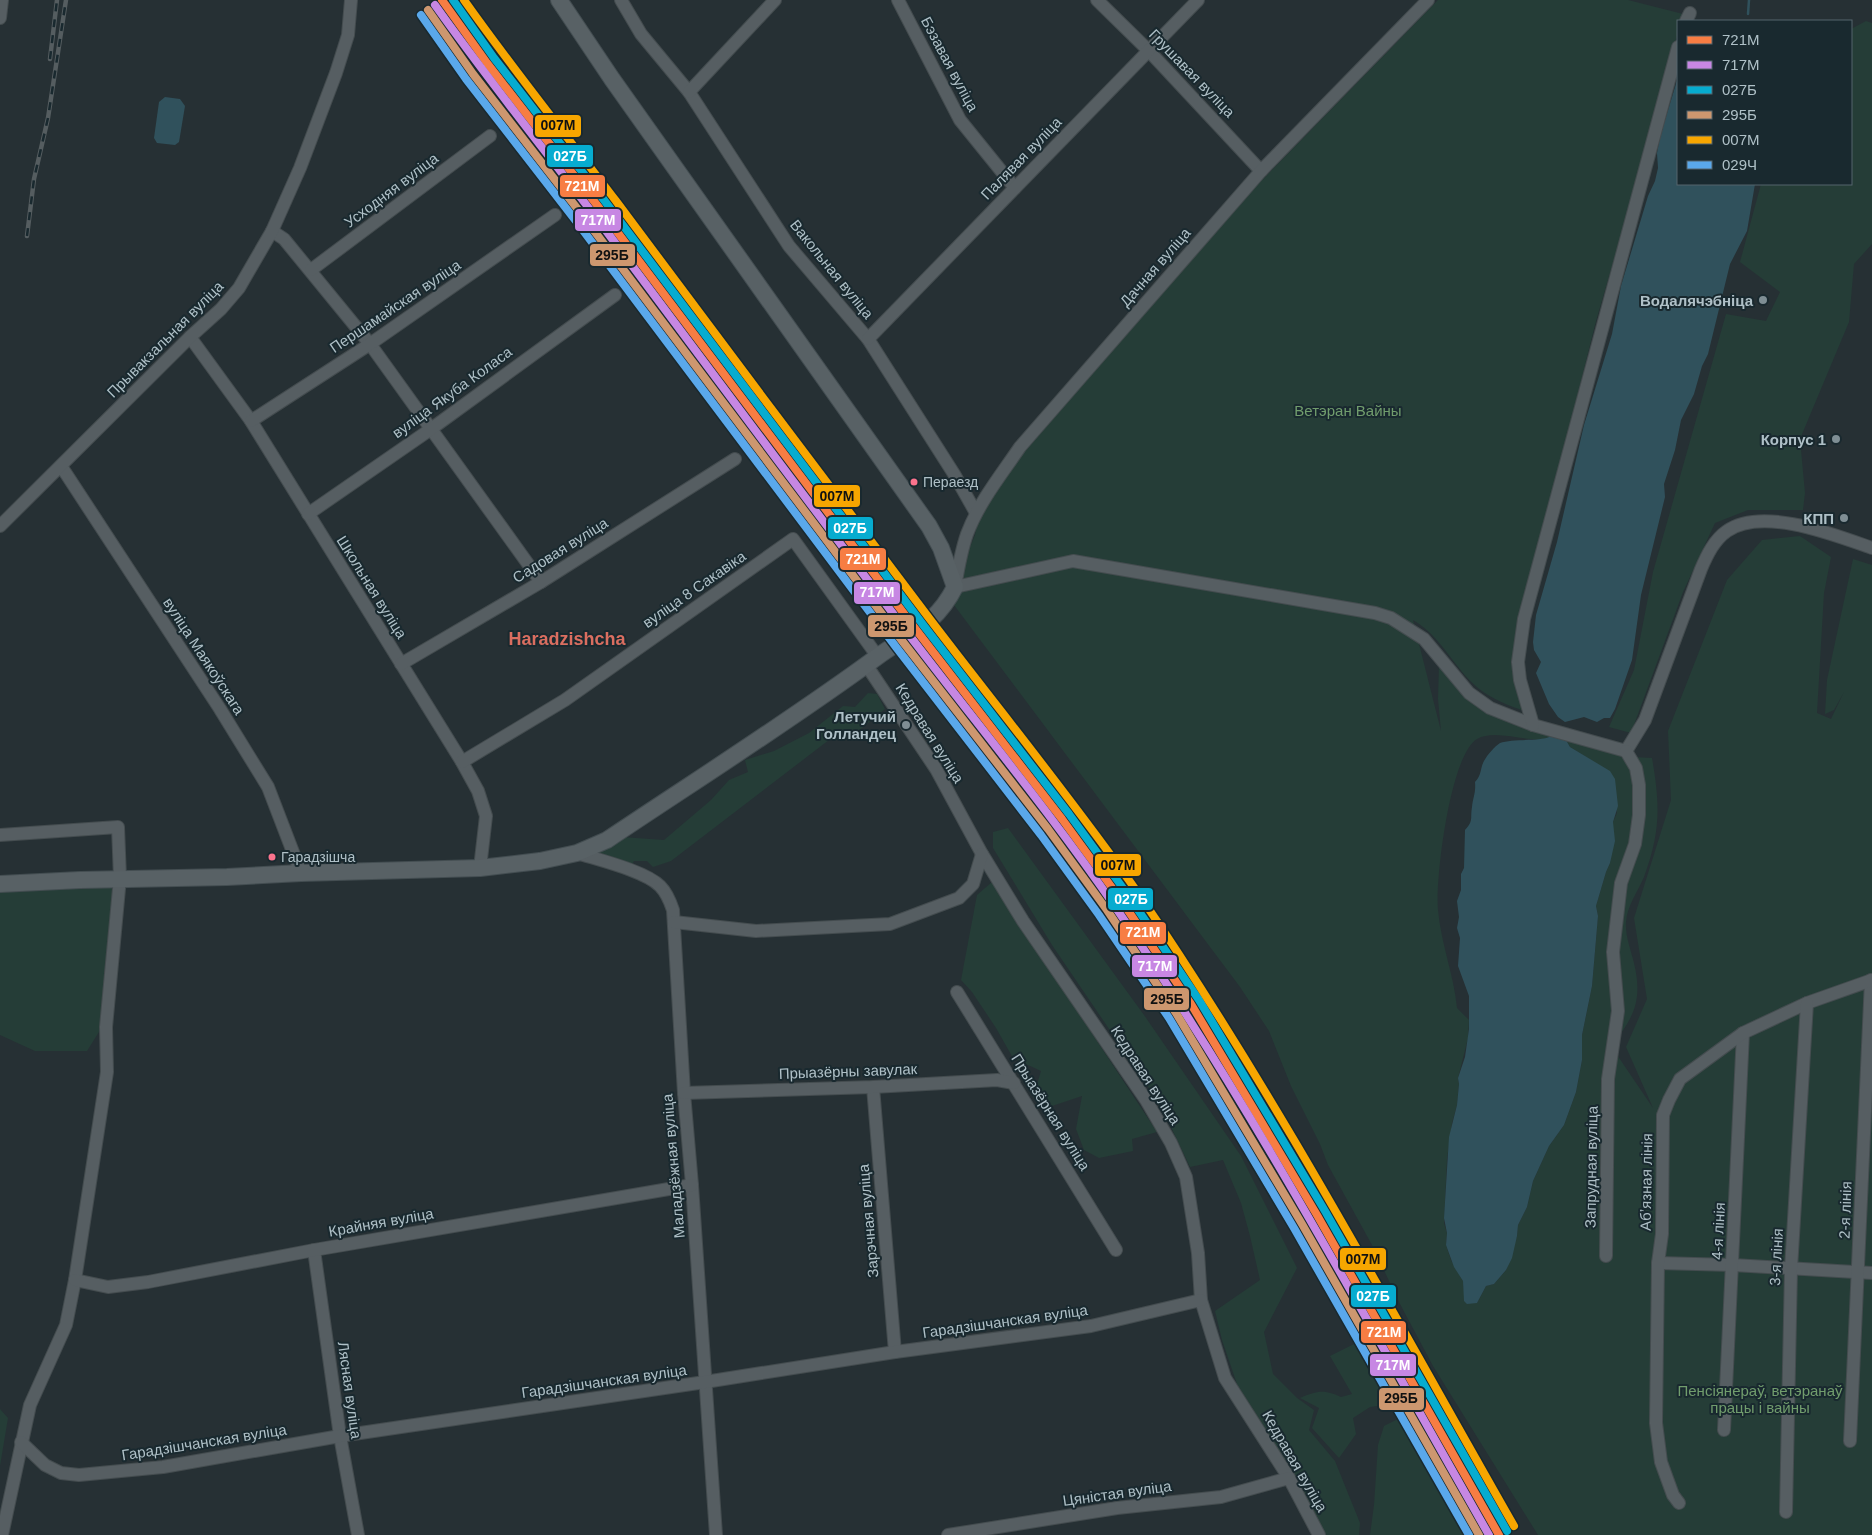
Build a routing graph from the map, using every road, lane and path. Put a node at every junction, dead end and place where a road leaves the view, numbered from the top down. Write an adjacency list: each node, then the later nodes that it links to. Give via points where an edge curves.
1 (2, 0): 10 (street)
2 (351, 0): 18 (street, Прывакзальная вуліца, via 348,35 336,73)
3 (559, 0): 34 (main road, via 929,526)
4 (621, 0): 13 (street, Вакольная вуліца, via 641,34)
5 (775, 0): 13 (street)
6 (898, 0): 16 (street, Бэзавая вуліца, via 960,120)
7 (1097, 0): 11 (street, Грушавая вуліца)
8 (1198, 0): 11 (street, Палявая вуліца)
9 (1428, 0): 15 (street, Дачная вуліца)
10 (0, 18)
11 (1148, 50): 15 (street, Грушавая вуліца); 16 (street, Палявая вуліца)
12 (1677, 50): 37 (street, via 1524,619 1518,662)
13 (689, 92): 22 (street, Вакольная вуліца, via 789,246)
14 (490, 136): 19 (street, Усходняя вуліца)
15 (1261, 170): 28 (street, Дачная вуліца, via 1020,448)
16 (1015, 188): 22 (street, Палявая вуліца)
17 (555, 216): 23 (street, Першамайская вуліца)
18 (272, 231): 19 (street, via 284,239); 21 (street, Прывакзальная вуліца, via 239,288)
19 (311, 270): 23 (street)
20 (615, 295): 25 (street, вуліца Якуба Коласа)
21 (190, 337): 24 (street, Школьная вуліца); 27 (street, Прывакзальная вуліца)
22 (868, 339): 28 (street, Вакольная вуліца)
23 (370, 344): 24 (street, Першамайская вуліца); 25 (street)
24 (251, 421): 29 (street, Школьная вуліца)
25 (431, 429): 29 (street, вуліца Якуба Коласа); 33 (street)
26 (735, 459): 33 (street, Садовая вуліца)
27 (61, 466): 30 (street, Прывакзальная вуліца); 44 (street, вуліца Маякоўскага, via 268,787)
28 (976, 513): 34 (street, Дачная вуліца, via 962,552)
29 (308, 514): 36 (street, Школьная вуліца)
30 (0, 526)
31 (793, 539): 35 (street, Кедравая вуліца); 39 (street, вуліца 8 Сакавіка, via 566,700)
32 (1872, 548): 38 (street, via 1811,529 1774,522 1751,521 1726,532 1712,547 1701,569 1645,720)
33 (541, 582): 36 (street, Садовая вуліца)
34 (955, 587): 35 (main road, via 938,613); 37 (street, via 1073,562 1375,613 1391,618 1424,639 1457,681 1479,701 1504,715)
35 (872, 661): 41 (main road, via 607,840); 42 (street, Кедравая вуліца)
36 (401, 664): 39 (street, Школьная вуліца)
37 (1533, 725): 38 (street)
38 (1626, 751): 58 (street, Запрудная вуліца, via 1636,768 1639,816 1621,883 1613,952 1618,1011 1608,1079)
39 (462, 762): 43 (street, Школьная вуліца, via 478,791 486,816)
40 (0, 835): 45 (street, via 118,827)
41 (578, 853): 43 (main road); 47 (street, Маладзёжная вуліца, via 646,877 660,886 669,898)
42 (982, 854): 47 (street, via 974,884 959,898 890,924 756,931); 65 (street, Кедравая вуліца, via 1023,921 1146,1100 1171,1143 1186,1178 1198,1253)
43 (480, 868): 44 (main road)
44 (301, 873): 45 (main road)
45 (120, 878): 46 (main road); 64 (street, via 106,1027 107,1072)
46 (0, 884)
47 (674, 922): 54 (street, Маладзёжная вуліца)
48 (1872, 980): 50 (street, Абʼязная лінія); 62 (street, 2-я лінія)
49 (957, 992): 52 (street, Прыазёрная вуліца)
50 (1807, 1003): 51 (street, Абʼязная лінія); 61 (street, 3-я лінія)
51 (1743, 1033): 59 (street, Абʼязная лінія, via 1680,1080 1663,1115 1662,1234); 60 (street, 4-я лінія)
52 (1014, 1084): 53 (street, Прыазёрны завулак, via 997,1080); 57 (street, Прыазёрная вуліца)
53 (873, 1087): 54 (street, Прыазёрны завулак); 66 (street, Зарэчная вуліца)
54 (684, 1094): 55 (street, Маладзёжная вуліца)
55 (692, 1185): 56 (street, Крайняя вуліца); 67 (street, Маладзёжная вуліца)
56 (314, 1250): 64 (street, Крайняя вуліца, via 148,1282 108,1287); 69 (street, Лясная вуліца)
57 (1116, 1250)
58 (1606, 1256)
59 (1658, 1263): 60 (street); 73 (street, Абʼязная лінія, via 1656,1423 1661,1462)
60 (1733, 1265): 61 (street); 68 (street, 4-я лінія)
61 (1791, 1268): 62 (street); 74 (street, 3-я лінія)
62 (1859, 1273): 63 (street); 70 (street, 2-я лінія)
63 (1872, 1274)
64 (75, 1280): 71 (street, via 66,1325 30,1405)
65 (1201, 1300): 66 (street, Гарадзішчанская вуліца, via 1091,1326); 72 (street, Кедравая вуліца, via 1225,1378)
66 (895, 1352): 67 (street, Гарадзішчанская вуліца)
67 (705, 1382): 69 (street, Гарадзішчанская вуліца); 77 (street, Маладзёжная вуліца)
68 (1724, 1430)
69 (340, 1436): 71 (street, Гарадзішчанская вуліца, via 163,1467 79,1476 61,1473 45,1465); 76 (street, Лясная вуліца)
70 (1850, 1441)
71 (21, 1442): 75 (street)
72 (1289, 1478): 78 (street, Цяністая вуліца, via 1221,1497 1117,1508); 79 (street, Кедравая вуліца)
73 (1679, 1503)
74 (1786, 1512)
75 (2, 1535)
76 (358, 1535)
77 (716, 1535)
78 (948, 1535)
79 (1319, 1535)

